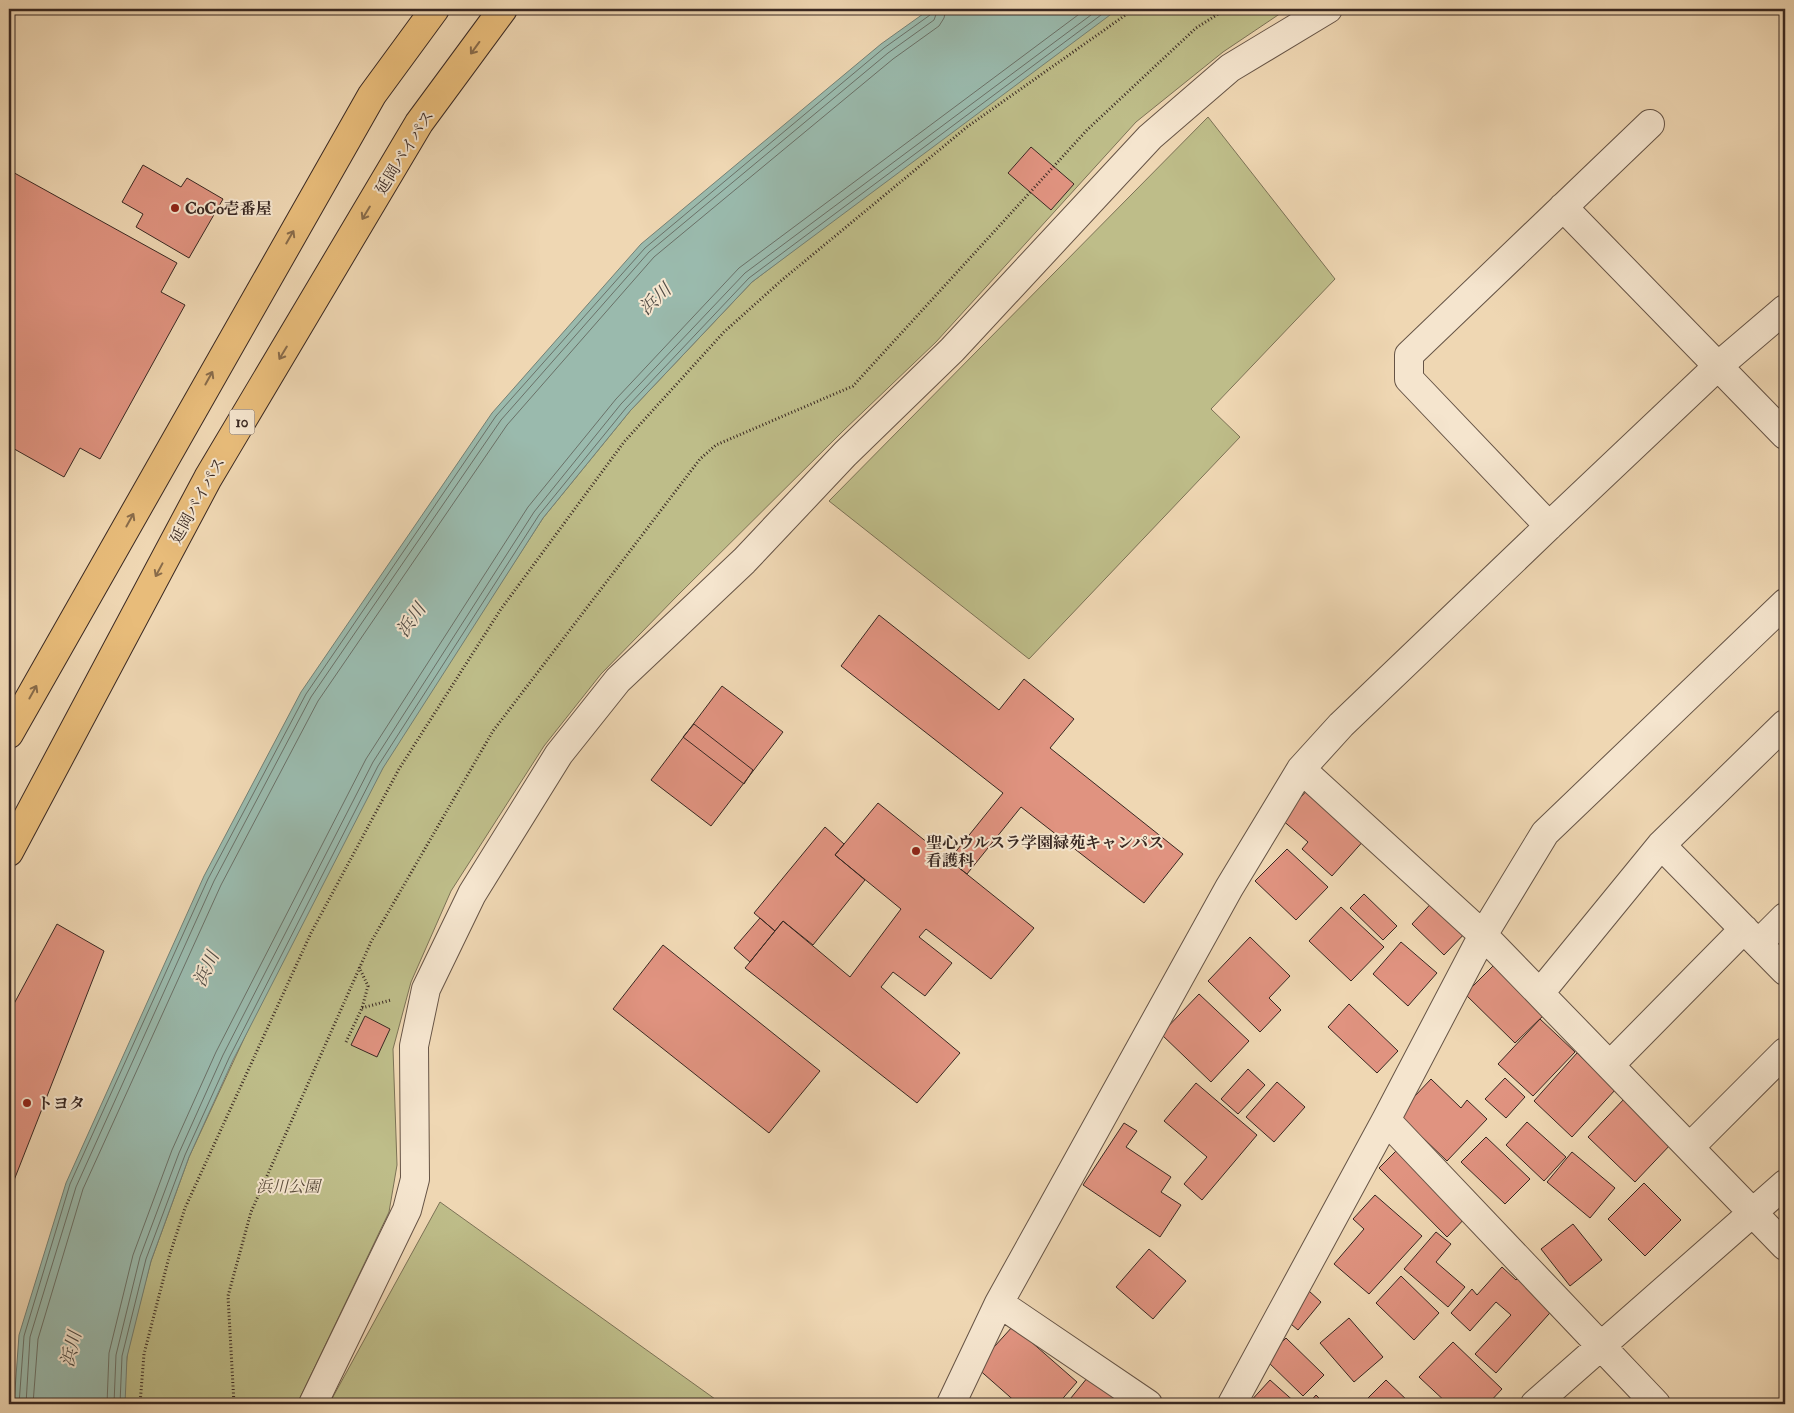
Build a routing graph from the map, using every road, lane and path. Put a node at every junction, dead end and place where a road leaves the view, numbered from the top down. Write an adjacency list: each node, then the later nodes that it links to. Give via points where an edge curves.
1 (435, 9): 15 (highway, one-way to 1, via 372,95)
2 (503, 9): 18 (highway, 延岡バイパス / 10, one-way to 18, via 419,123 208,478)
3 (1134, 9): 35 (path, via 967,127 724,332 624,442 501,609 399,769 311,933 190,1200 169,1257 144,1354)
4 (1226, 9): 7 (path, via 1196,28)
5 (1328, 9): 36 (street, via 1230,68 1150,137 952,350 845,454 744,561 618,680 559,754 472,894 426,989 414,1046 415,1179 407,1210)
6 (1650, 124): 8 (street)
7 (1056, 162)
8 (1564, 206): 10 (street); 12 (street, via 1409,355 1408,379)
9 (1785, 310): 10 (street)
10 (1717, 368): 11 (street); 12 (street)
11 (1785, 436)
12 (1550, 526): 16 (street, via 1341,726)
13 (1785, 603): 20 (street, via 1544,833)
14 (1785, 724): 17 (street)
15 (9, 734)
16 (1301, 769): 20 (street); 33 (street, via 1229,888)
17 (1661, 845): 21 (street); 24 (street)
18 (9, 852)
19 (1785, 918): 21 (street)
20 (1483, 934): 24 (street); 28 (street)
21 (1751, 936): 23 (street); 27 (street)
22 (359, 967): 25 (path, via 368,986)
23 (1785, 971)
24 (1540, 994): 27 (street)
25 (346, 1042)
26 (1785, 1052): 29 (street)
27 (1610, 1065): 29 (street)
28 (1386, 1120): 34 (street); 39 (street)
29 (1690, 1147): 31 (street)
30 (1785, 1184): 31 (street)
31 (1753, 1212): 32 (street); 34 (street)
32 (1785, 1246)
33 (999, 1304): 37 (street); 38 (street)
34 (1602, 1346): 40 (street); 41 (street)
35 (140, 1404)
36 (313, 1404)
37 (951, 1404)
38 (1148, 1404)
39 (1232, 1404)
40 (1535, 1404)
41 (1656, 1404)

